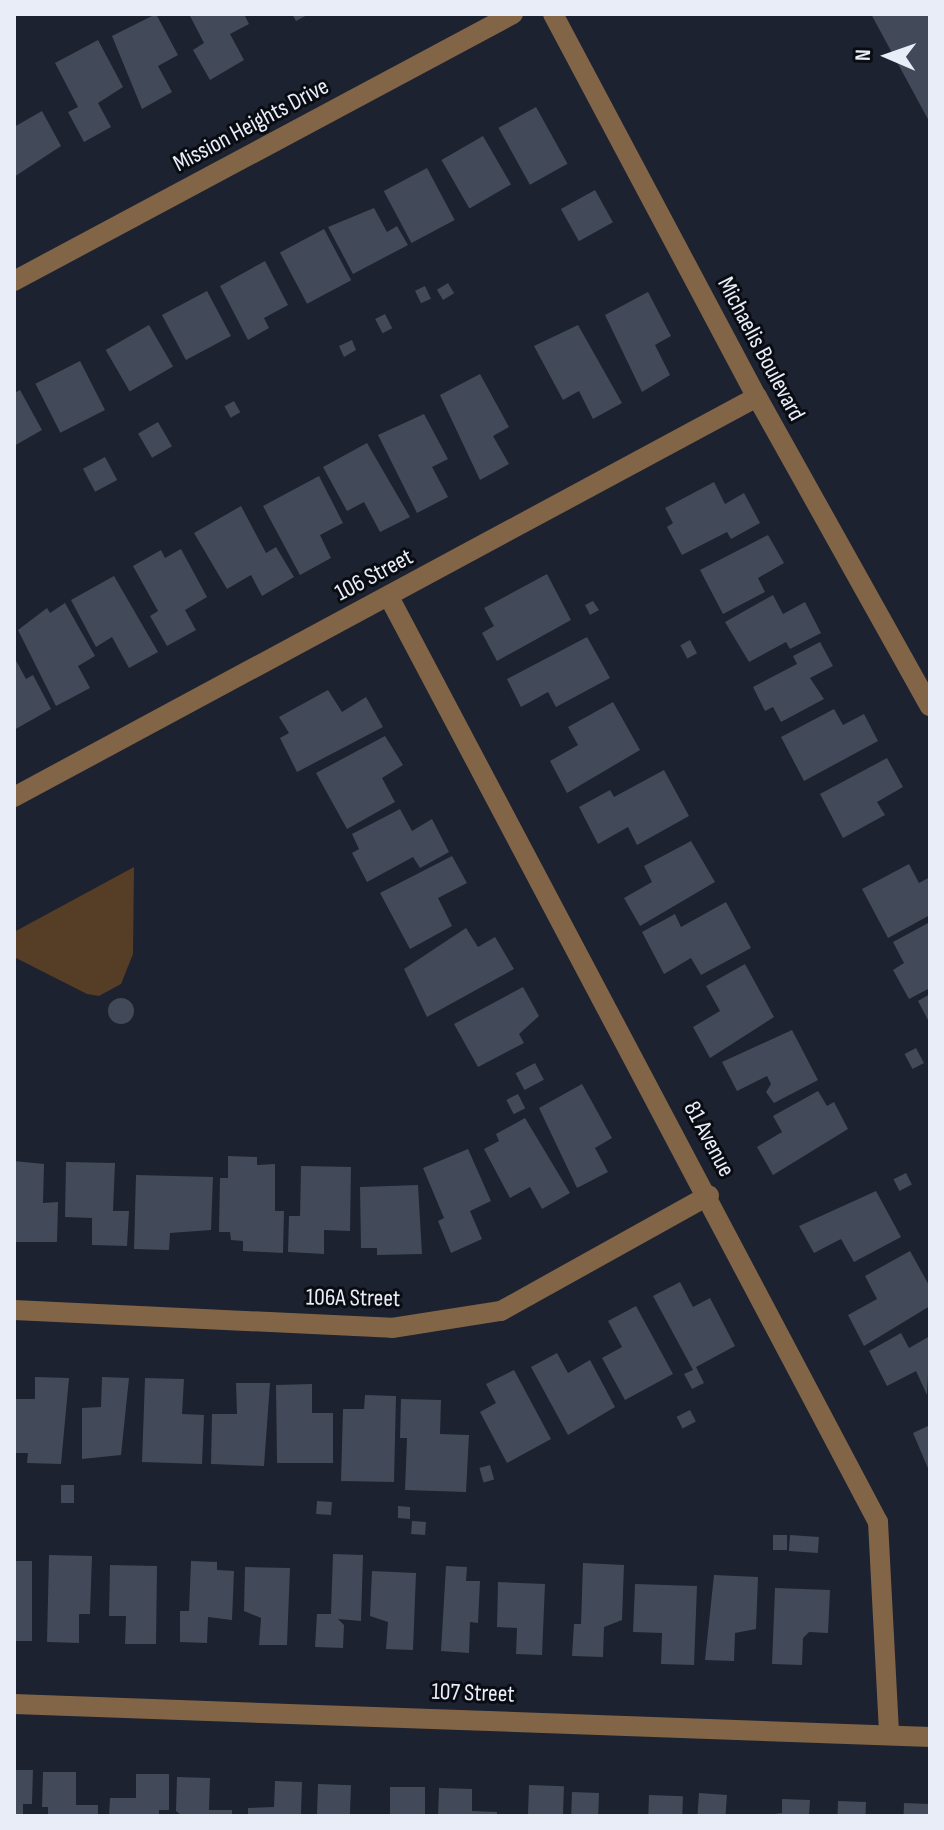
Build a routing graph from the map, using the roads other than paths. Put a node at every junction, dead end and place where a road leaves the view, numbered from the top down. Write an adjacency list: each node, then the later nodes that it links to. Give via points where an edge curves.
1 (513, 14): 3 (street, Mission Heights Drive)
2 (553, 14): 4 (street, Michaelis Boulevard)
3 (14, 281)
4 (757, 397): 5 (street, 106 Street); 6 (street, Michaelis Boulevard)
5 (389, 597): 7 (street, 106 Street); 8 (street, 81 Avenue)
6 (930, 706)
7 (14, 797)
8 (709, 1195): 9 (street, 106A Street, via 501,1311 392,1328); 11 (street, 81 Avenue, via 878,1522)
9 (14, 1310)
10 (14, 1704): 11 (street, 107 Street)
11 (889, 1734): 12 (street, 107 Street)
12 (930, 1737)

